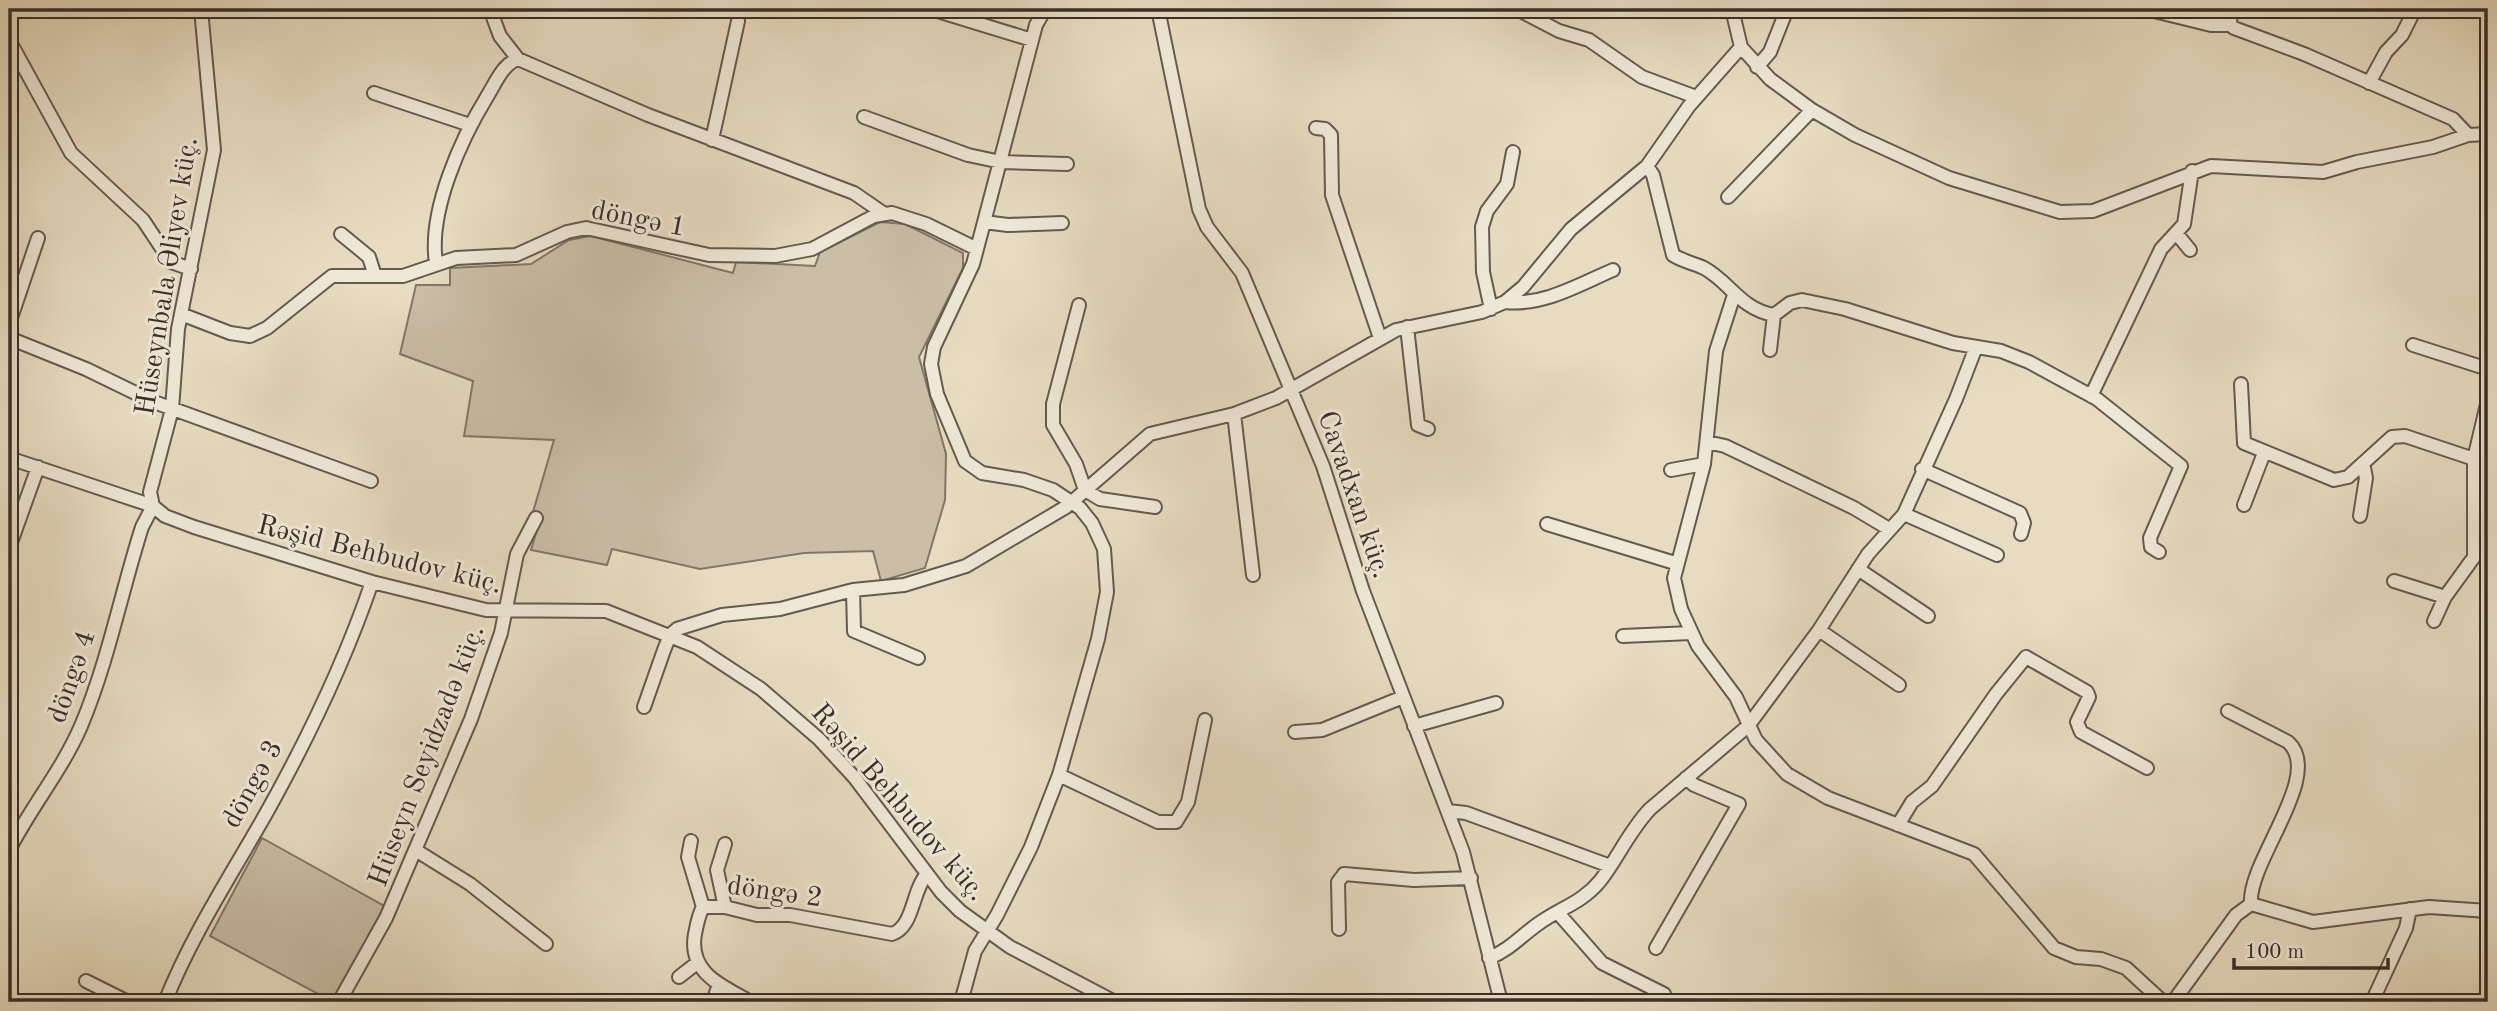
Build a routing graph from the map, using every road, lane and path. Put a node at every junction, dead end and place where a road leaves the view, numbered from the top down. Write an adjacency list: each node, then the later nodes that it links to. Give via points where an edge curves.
1 (201, 9): 44 (street, Hüseynbala Əliyev küç., via 214,150)
2 (490, 9): 17 (street, via 499,36)
3 (931, 9): 15 (street)
4 (1158, 9): 62 (street, Cavadxan küç., via 1199,209 1242,273)
5 (1517, 9): 21 (street, via 1559,31 1589,40 1642,77)
6 (1732, 9): 16 (street)
7 (1787, 9): 18 (street, via 1770,52)
8 (2146, 9): 13 (street, via 2211,25)
9 (2231, 9): 13 (street)
10 (2415, 9): 19 (street)
11 (1041, 11): 15 (street)
12 (738, 21): 28 (street)
13 (2230, 24): 19 (street)
14 (9, 40): 44 (street, via 71,153 143,220 171,262)
15 (1032, 40): 30 (street)
16 (1741, 47): 18 (street); 21 (street)
17 (518, 59): 24 (street, via 503,70); 28 (street)
18 (1758, 66): 22 (street)
19 (2369, 83): 27 (street, via 2453,119)
20 (374, 93): 24 (street)
21 (1696, 97): 32 (street)
22 (1812, 110): 33 (street, via 1949,178 2060,212 2093,211); 34 (street)
23 (864, 117): 30 (street, via 968,155)
24 (470, 125): 43 (street, via 445,188)
25 (1315, 128): 56 (street, via 1331,135 1332,195)
26 (2488, 134): 27 (street)
27 (2468, 135): 33 (street, via 2323,173 2223,166)
28 (712, 140): 35 (street, via 853,193)
29 (1513, 152): 50 (street, via 1507,184 1487,211 1482,227 1483,272)
30 (1001, 162): 31 (street); 36 (street)
31 (1068, 164)
32 (1647, 166): 47 (street, via 1672,255 1704,268); 48 (street, via 1571,229)
33 (2192, 171): 38 (street, via 2186,216)
34 (1728, 197)
35 (883, 213): 41 (street, via 926,224); 43 (street, döngə 1, via 790,255 709,255 586,228 567,232 525,253)
36 (984, 222): 37 (street); 41 (street)
37 (1062, 223)
38 (2176, 233): 42 (street); 63 (street, via 2161,249)
39 (341, 234): 46 (street, via 369,257)
40 (38, 238): 53 (street)
41 (977, 249): 79 (street, via 931,356 937,394 970,466 1041,486)
42 (2190, 250)
43 (436, 263): 46 (street, döngə 1, via 403,276)
44 (191, 269): 51 (street, Hüseynbala Əliyev küç.)
45 (1614, 270): 48 (street, via 1550,298)
46 (375, 276): 51 (street, döngə 1, via 332,276 268,328 250,336)
47 (1734, 295): 52 (street); 68 (street, via 1716,351)
48 (1505, 302): 50 (street)
49 (1079, 305): 78 (street, via 1051,414)
50 (1491, 309): 54 (street)
51 (181, 314): 65 (street, Hüseynbala Əliyev küç.)
52 (1774, 315): 58 (street, via 1802,300); 59 (street)
53 (9, 324)
54 (1407, 327): 56 (street); 67 (street, via 1418,425)
55 (9, 338): 65 (street)
56 (1380, 338): 62 (street)
57 (2413, 345): 60 (street)
58 (1976, 347): 63 (street, via 2029,362); 76 (street)
59 (1770, 350)
60 (2488, 369)
61 (2241, 384): 69 (street, via 2243,438 2248,446)
62 (1293, 390): 66 (street); 108 (street, Cavadxan küç.)
63 (2091, 396): 90 (street, via 2181,467 2150,538 2151,547)
64 (2488, 400): 71 (street)
65 (172, 409): 77 (street); 81 (street, Hüseynbala Əliyev küç., via 152,482)
66 (1234, 414): 78 (street, via 1150,434); 94 (street)
67 (1429, 429)
68 (1707, 442): 72 (street); 87 (street, via 1725,446)
69 (2264, 453): 73 (street, via 2342,481); 80 (street)
70 (9, 457): 74 (street, Rəşid Behbudov küç.)
71 (2474, 459): 73 (street, via 2404,436 2392,437); 98 (street, via 2474,557)
72 (1704, 464): 75 (street); 92 (street)
73 (2363, 464): 84 (street, via 2366,478)
74 (37, 467): 81 (street, Rəşid Behbudov küç.); 89 (street)
75 (1671, 470)
76 (1922, 470): 83 (street); 88 (street, via 2020,513 2024,523)
77 (372, 481)
78 (1085, 490): 79 (street); 82 (street, via 1100,499)
79 (1072, 502): 97 (street, via 966,566 904,585); 117 (street, via 1098,533 1107,592)
80 (2244, 505)
81 (153, 506): 96 (street, Rəşid Behbudov küç., via 184,523); 123 (street, döngə 4, via 142,527 81,726)
82 (1155, 507)
83 (1904, 514): 87 (street); 91 (street)
84 (2361, 516)
85 (536, 518): 99 (street, Hüseyn Seyidzadə küç., via 517,554)
86 (1547, 524): 92 (street)
87 (1889, 529): 93 (street)
88 (2021, 534)
89 (9, 548)
90 (2159, 552)
91 (1997, 555)
92 (1675, 563): 103 (street, via 1676,593)
93 (1858, 569): 100 (street); 102 (street)
94 (1253, 575)
95 (2394, 581): 98 (street)
96 (372, 582): 99 (street, Rəşid Behbudov küç.); 145 (street, döngə 3, via 354,631 274,799 193,938)
97 (853, 590): 104 (street, via 780,608 722,615); 106 (street, via 854,631)
98 (2445, 597): 101 (street)
99 (505, 612): 104 (street, Rəşid Behbudov küç., via 606,611); 124 (street, Hüseyn Seyidzadə küç., via 471,719)
100 (1928, 616)
101 (2434, 621)
102 (1819, 630): 107 (street); 114 (street)
103 (1691, 633): 105 (street); 114 (street, via 1707,662 1736,697)
104 (670, 635): 110 (street); 126 (street, Rəşid Behbudov küç., via 729,666 819,739 874,801)
105 (1623, 636)
106 (918, 658)
107 (1899, 685)
108 (1403, 697): 113 (street, Cavadxan küç.); 115 (street, via 1322,730)
109 (1496, 703): 113 (street)
110 (644, 706)
111 (2228, 711): 128 (street, via 2288,742 2298,761 2285,814 2251,885)
112 (1205, 720): 117 (street, via 1188,802 1176,822 1158,822)
113 (1414, 726): 119 (street, Cavadxan küç.)
114 (1748, 726): 118 (street); 120 (street, via 1767,755 1800,784)
115 (1295, 732)
116 (2147, 768): 120 (street, via 2081,732 2077,722 2090,697 2087,692 2026,657)
117 (1059, 775): 135 (street, via 1031,847)
118 (1686, 778): 125 (street, via 1638,822); 137 (street, via 1740,804)
119 (1448, 811): 125 (street, via 1466,813); 127 (street, Cavadxan küç.)
120 (1898, 825): 152 (street, via 1974,855 2054,947 2126,968)
121 (691, 841): 129 (street, via 690,866)
122 (724, 844): 130 (street, via 717,870)
123 (9, 850)
124 (417, 851): 136 (street, via 470,884); 146 (street, Hüseyn Seyidzadə küç., via 386,919)
125 (1610, 866): 133 (street, via 1580,902)
126 (927, 874): 130 (street, döngə 2, via 903,928 892,934); 135 (street, Rəşid Behbudov küç., via 950,902)
127 (1471, 878): 134 (street, via 1414,880 1344,874 1338,882); 138 (street, Cavadxan küç.)
128 (2251, 904): 131 (street, via 2313,922); 153 (street, via 2236,915)
129 (704, 907): 130 (street, döngə 2); 139 (street, döngə 2, via 694,943)
130 (725, 907)
131 (2410, 909): 132 (street); 154 (street)
132 (2488, 911)
133 (1559, 914): 138 (street); 143 (street, via 1602,963)
134 (1339, 929)
135 (987, 931): 149 (street, via 966,975); 150 (street, Rəşid Behbudov küç.)
136 (546, 944)
137 (1656, 948)
138 (1489, 958): 151 (street, Cavadxan küç.)
139 (697, 963): 140 (street); 142 (street)
140 (679, 977)
141 (86, 981): 144 (street)
142 (719, 984): 147 (street); 148 (street)
143 (1664, 994)
144 (128, 1002)
145 (165, 1002)
146 (339, 1002)
147 (713, 1002)
148 (751, 1002)
149 (961, 1002)
150 (1115, 1002)
151 (1501, 1002)
152 (2163, 1002)
153 (2173, 1002)
154 (2372, 1002)

